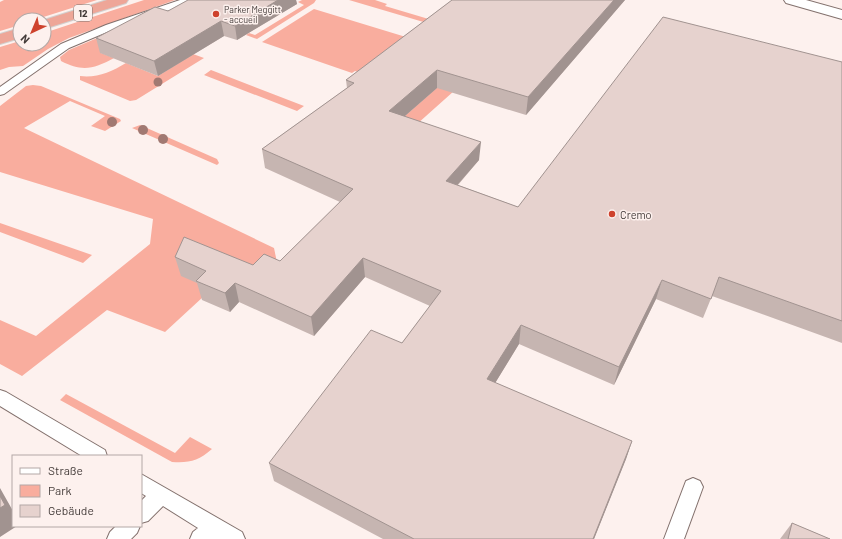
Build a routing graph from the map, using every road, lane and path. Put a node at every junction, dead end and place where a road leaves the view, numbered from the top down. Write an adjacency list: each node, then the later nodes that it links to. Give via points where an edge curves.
1 (121, 0): 7 (highway, 12)
2 (190, 0): 10 (lane, via 65,46)
3 (791, 0): 6 (main road)
4 (828, 0): 5 (main road)
5 (842, 4)
6 (842, 15)
7 (52, 22)
8 (12, 35): 9 (highway)
9 (0, 39)
10 (0, 92)
11 (0, 397): 12 (lane)
12 (96, 455)
13 (142, 484): 15 (lane)
14 (693, 487): 21 (lane)
15 (161, 495): 16 (lane); 18 (lane)
16 (142, 513)
17 (129, 527): 19 (lane)
18 (207, 532): 20 (lane)
19 (117, 539)
20 (235, 539)
21 (674, 539)

